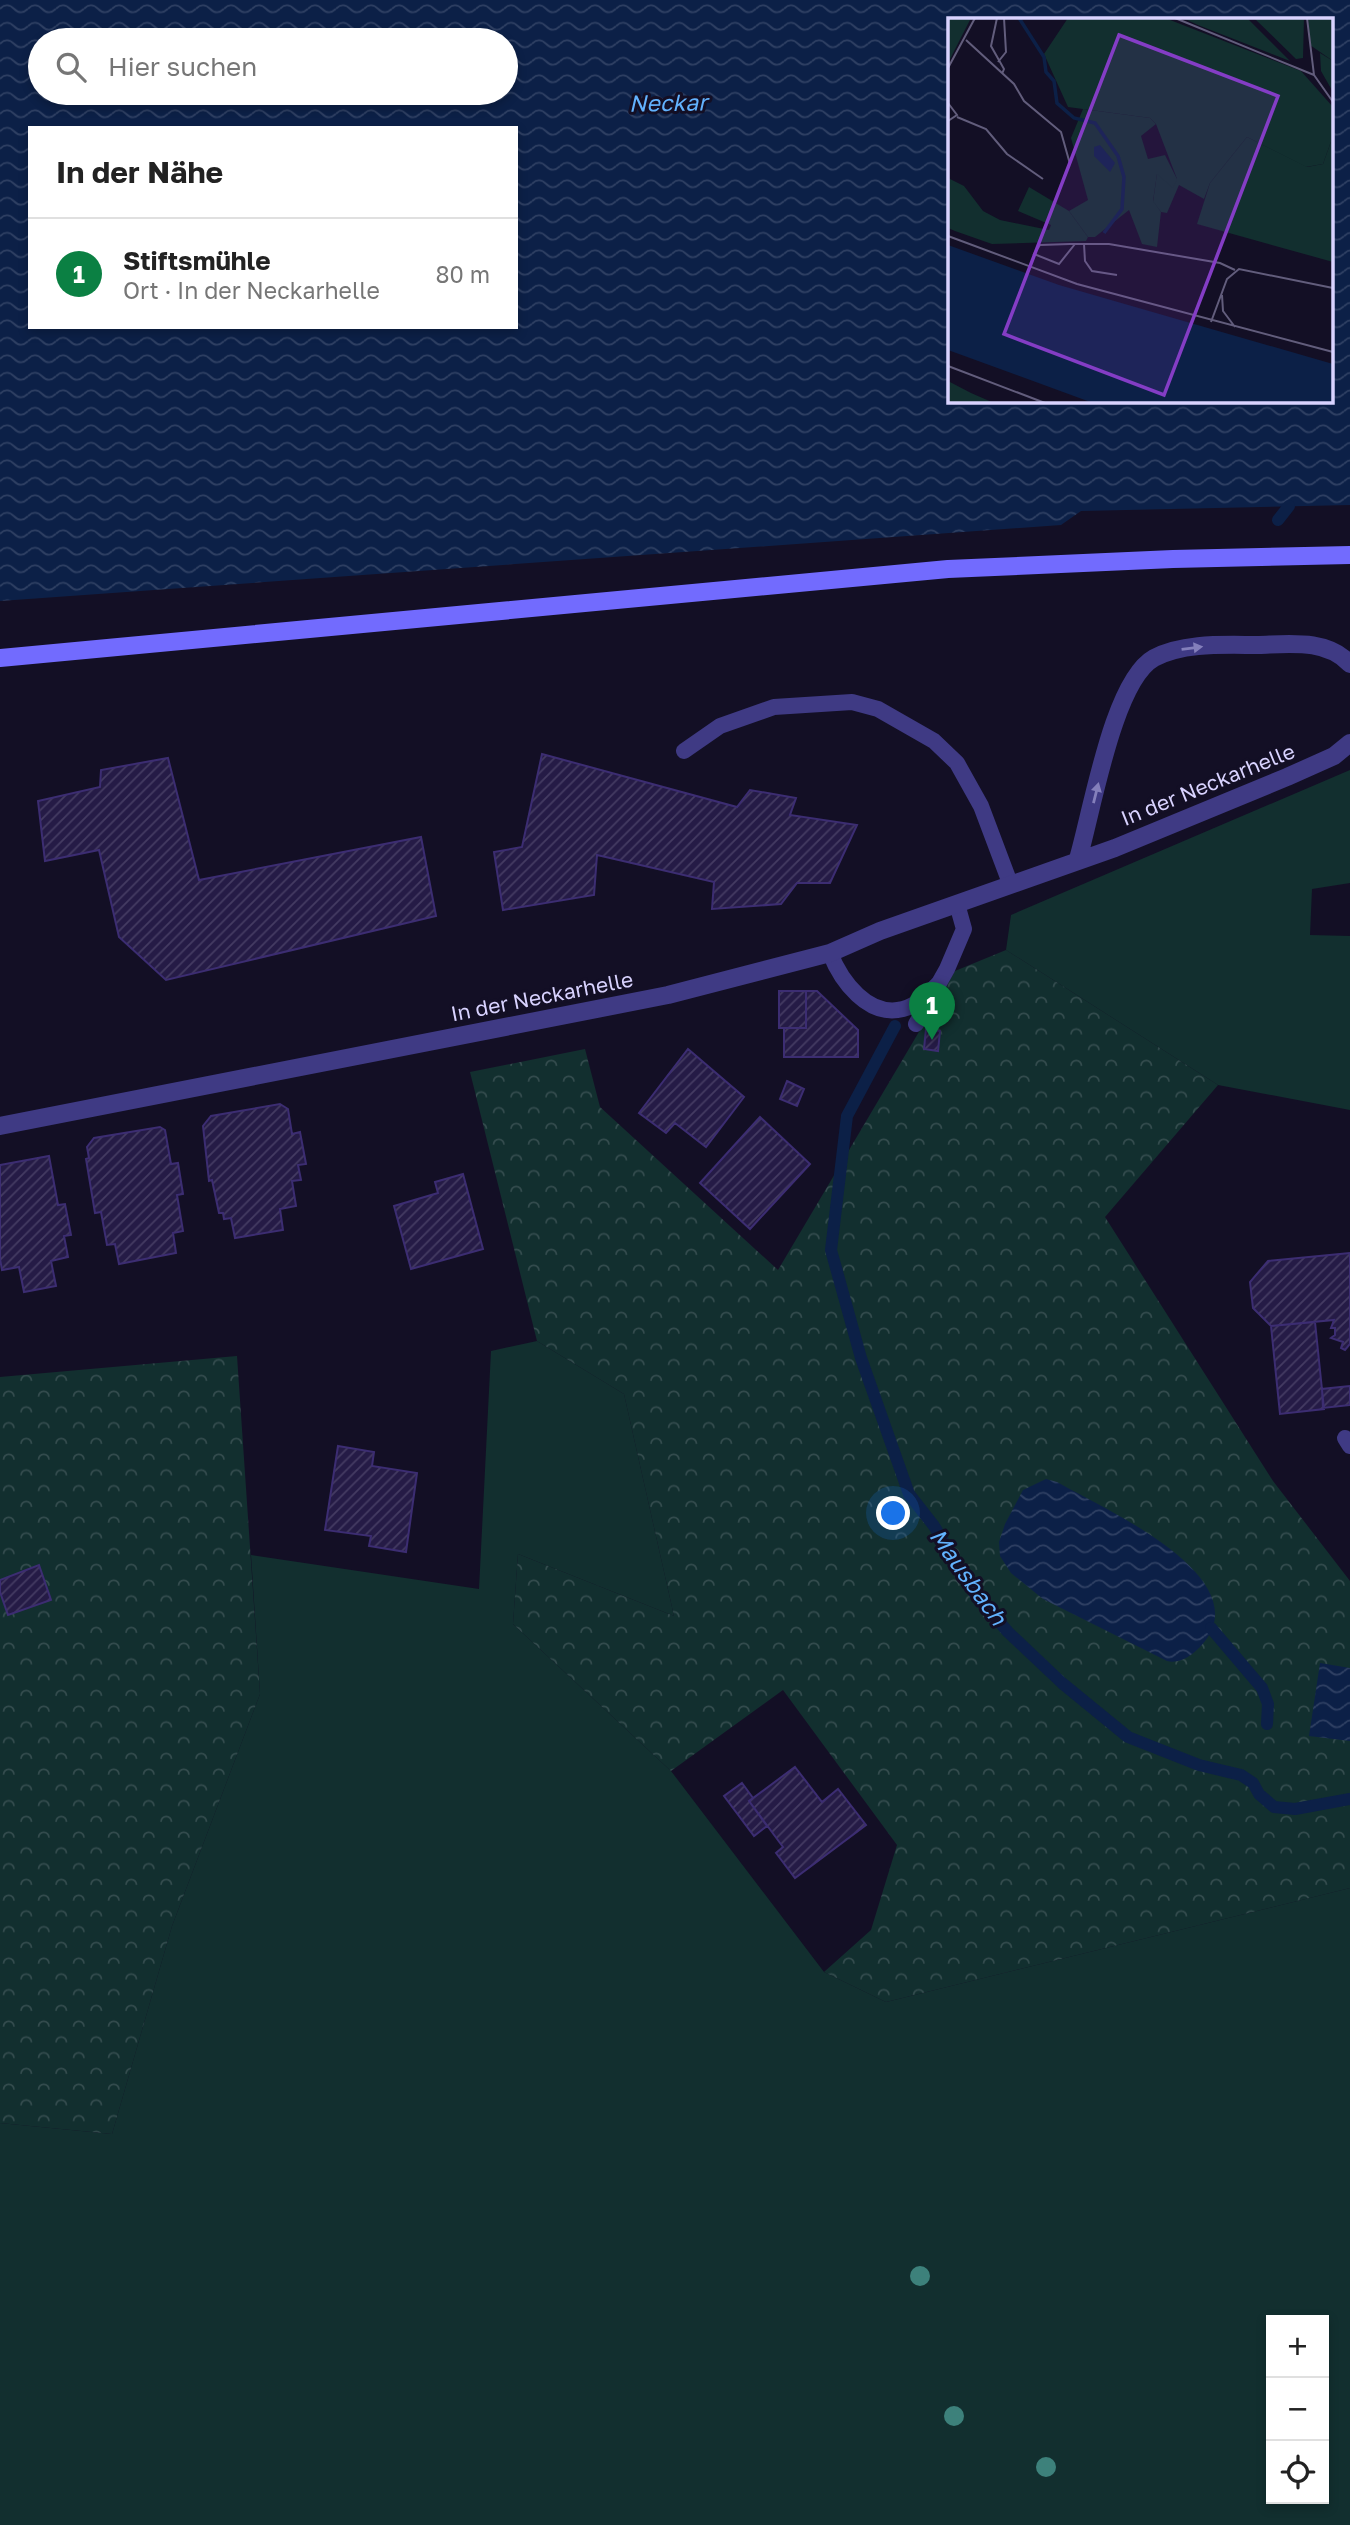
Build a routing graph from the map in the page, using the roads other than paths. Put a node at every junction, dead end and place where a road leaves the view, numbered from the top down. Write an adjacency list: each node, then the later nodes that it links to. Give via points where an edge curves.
1 (1350, 555): 2 (main road, via 948,569)
2 (0, 658)
3 (1350, 664): 6 (street, In der Neckarhelle, one-way to 3, via 1115,717 1143,665 1187,648 1293,644 1331,650)
4 (1350, 743): 6 (street, In der Neckarhelle, via 1334,756 1115,848)
5 (684, 751): 7 (lane, via 720,726 774,707 852,702 878,709 934,741 957,763 981,806)
6 (1078, 859): 7 (street, In der Neckarhelle)
7 (1010, 883): 8 (street, In der Neckarhelle)
8 (957, 904): 9 (street, In der Neckarhelle); 10 (lane, via 964,929)
9 (830, 953): 10 (lane, via 842,979 866,1002 881,1009 892,1011 915,1004); 12 (street, In der Neckarhelle, via 668,995)
10 (939, 983): 11 (lane)
11 (916, 1024)
12 (0, 1126)

